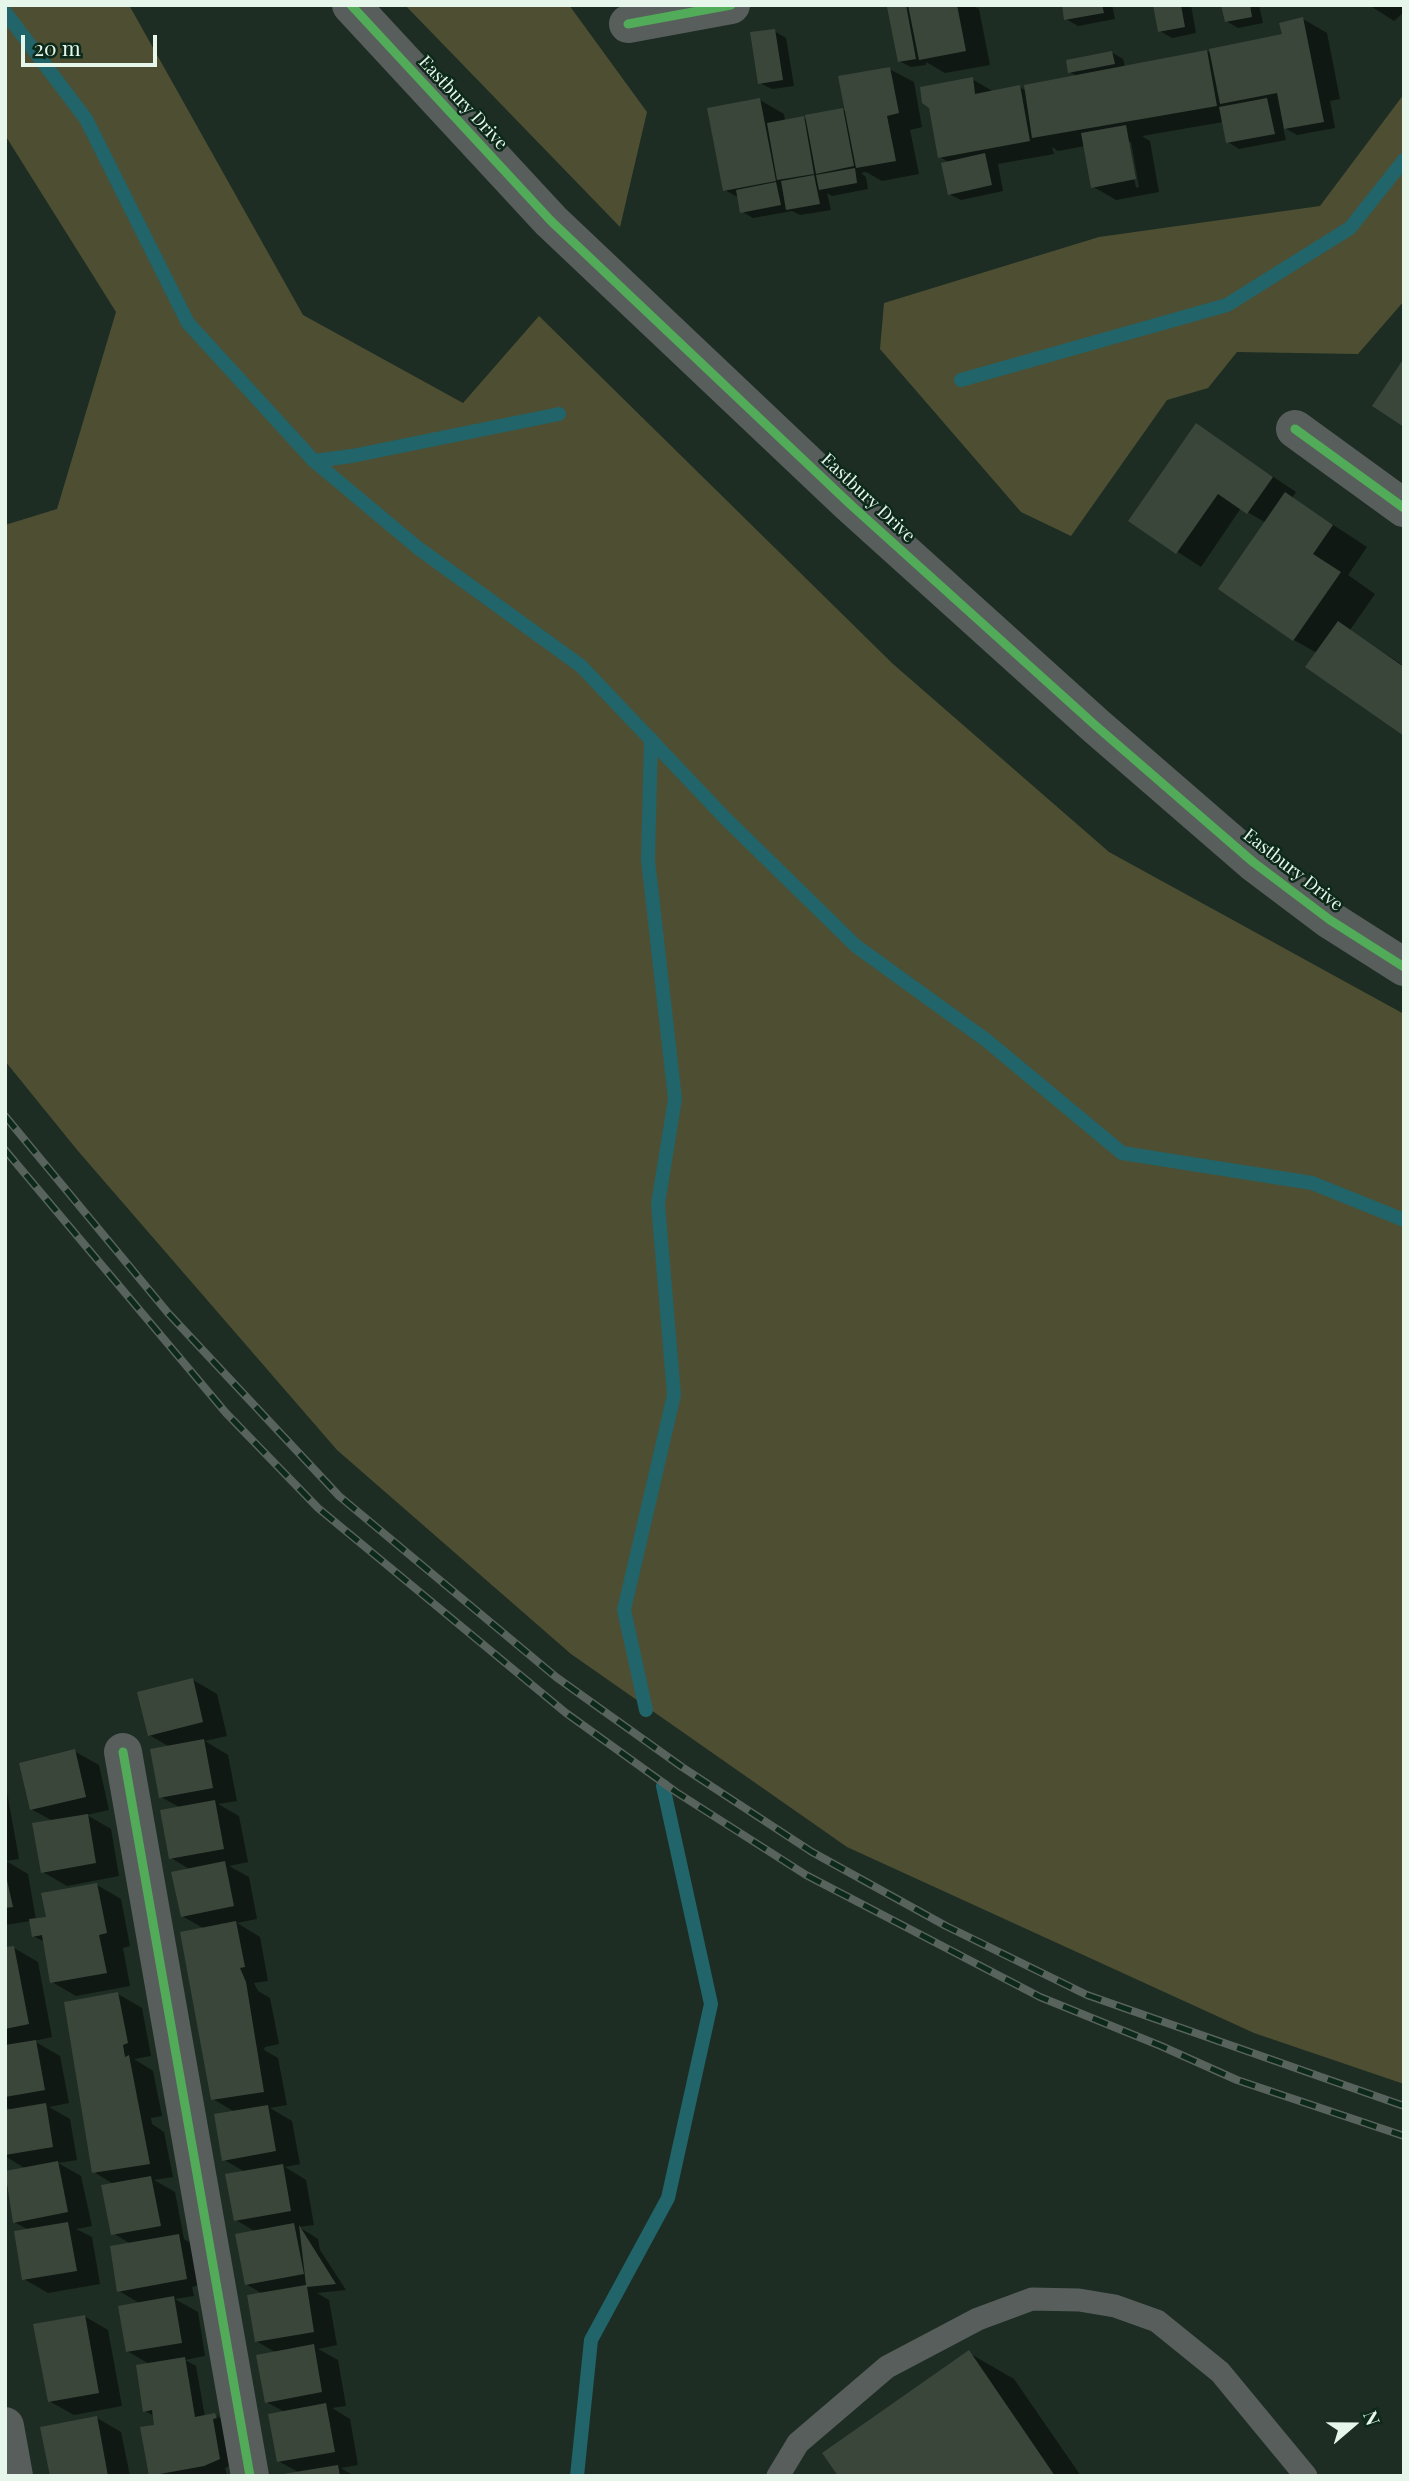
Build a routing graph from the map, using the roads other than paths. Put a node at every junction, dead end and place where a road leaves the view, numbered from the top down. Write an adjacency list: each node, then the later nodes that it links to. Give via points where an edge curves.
1 (351, 5): 6 (street, Eastbury Drive, via 551,221 851,505 1253,862 1330,920)
2 (731, 5): 3 (street)
3 (628, 24)
4 (1295, 429): 5 (street)
5 (1404, 508)
6 (1404, 967)
7 (123, 1752): 10 (street)
8 (5, 2426): 9 (street)
9 (14, 2476)
10 (250, 2476)
11 (778, 2476): 12 (lane, via 798,2444 887,2367 978,2319 1032,2300 1079,2300 1115,2306 1157,2321 1220,2372)
12 (1306, 2476)

